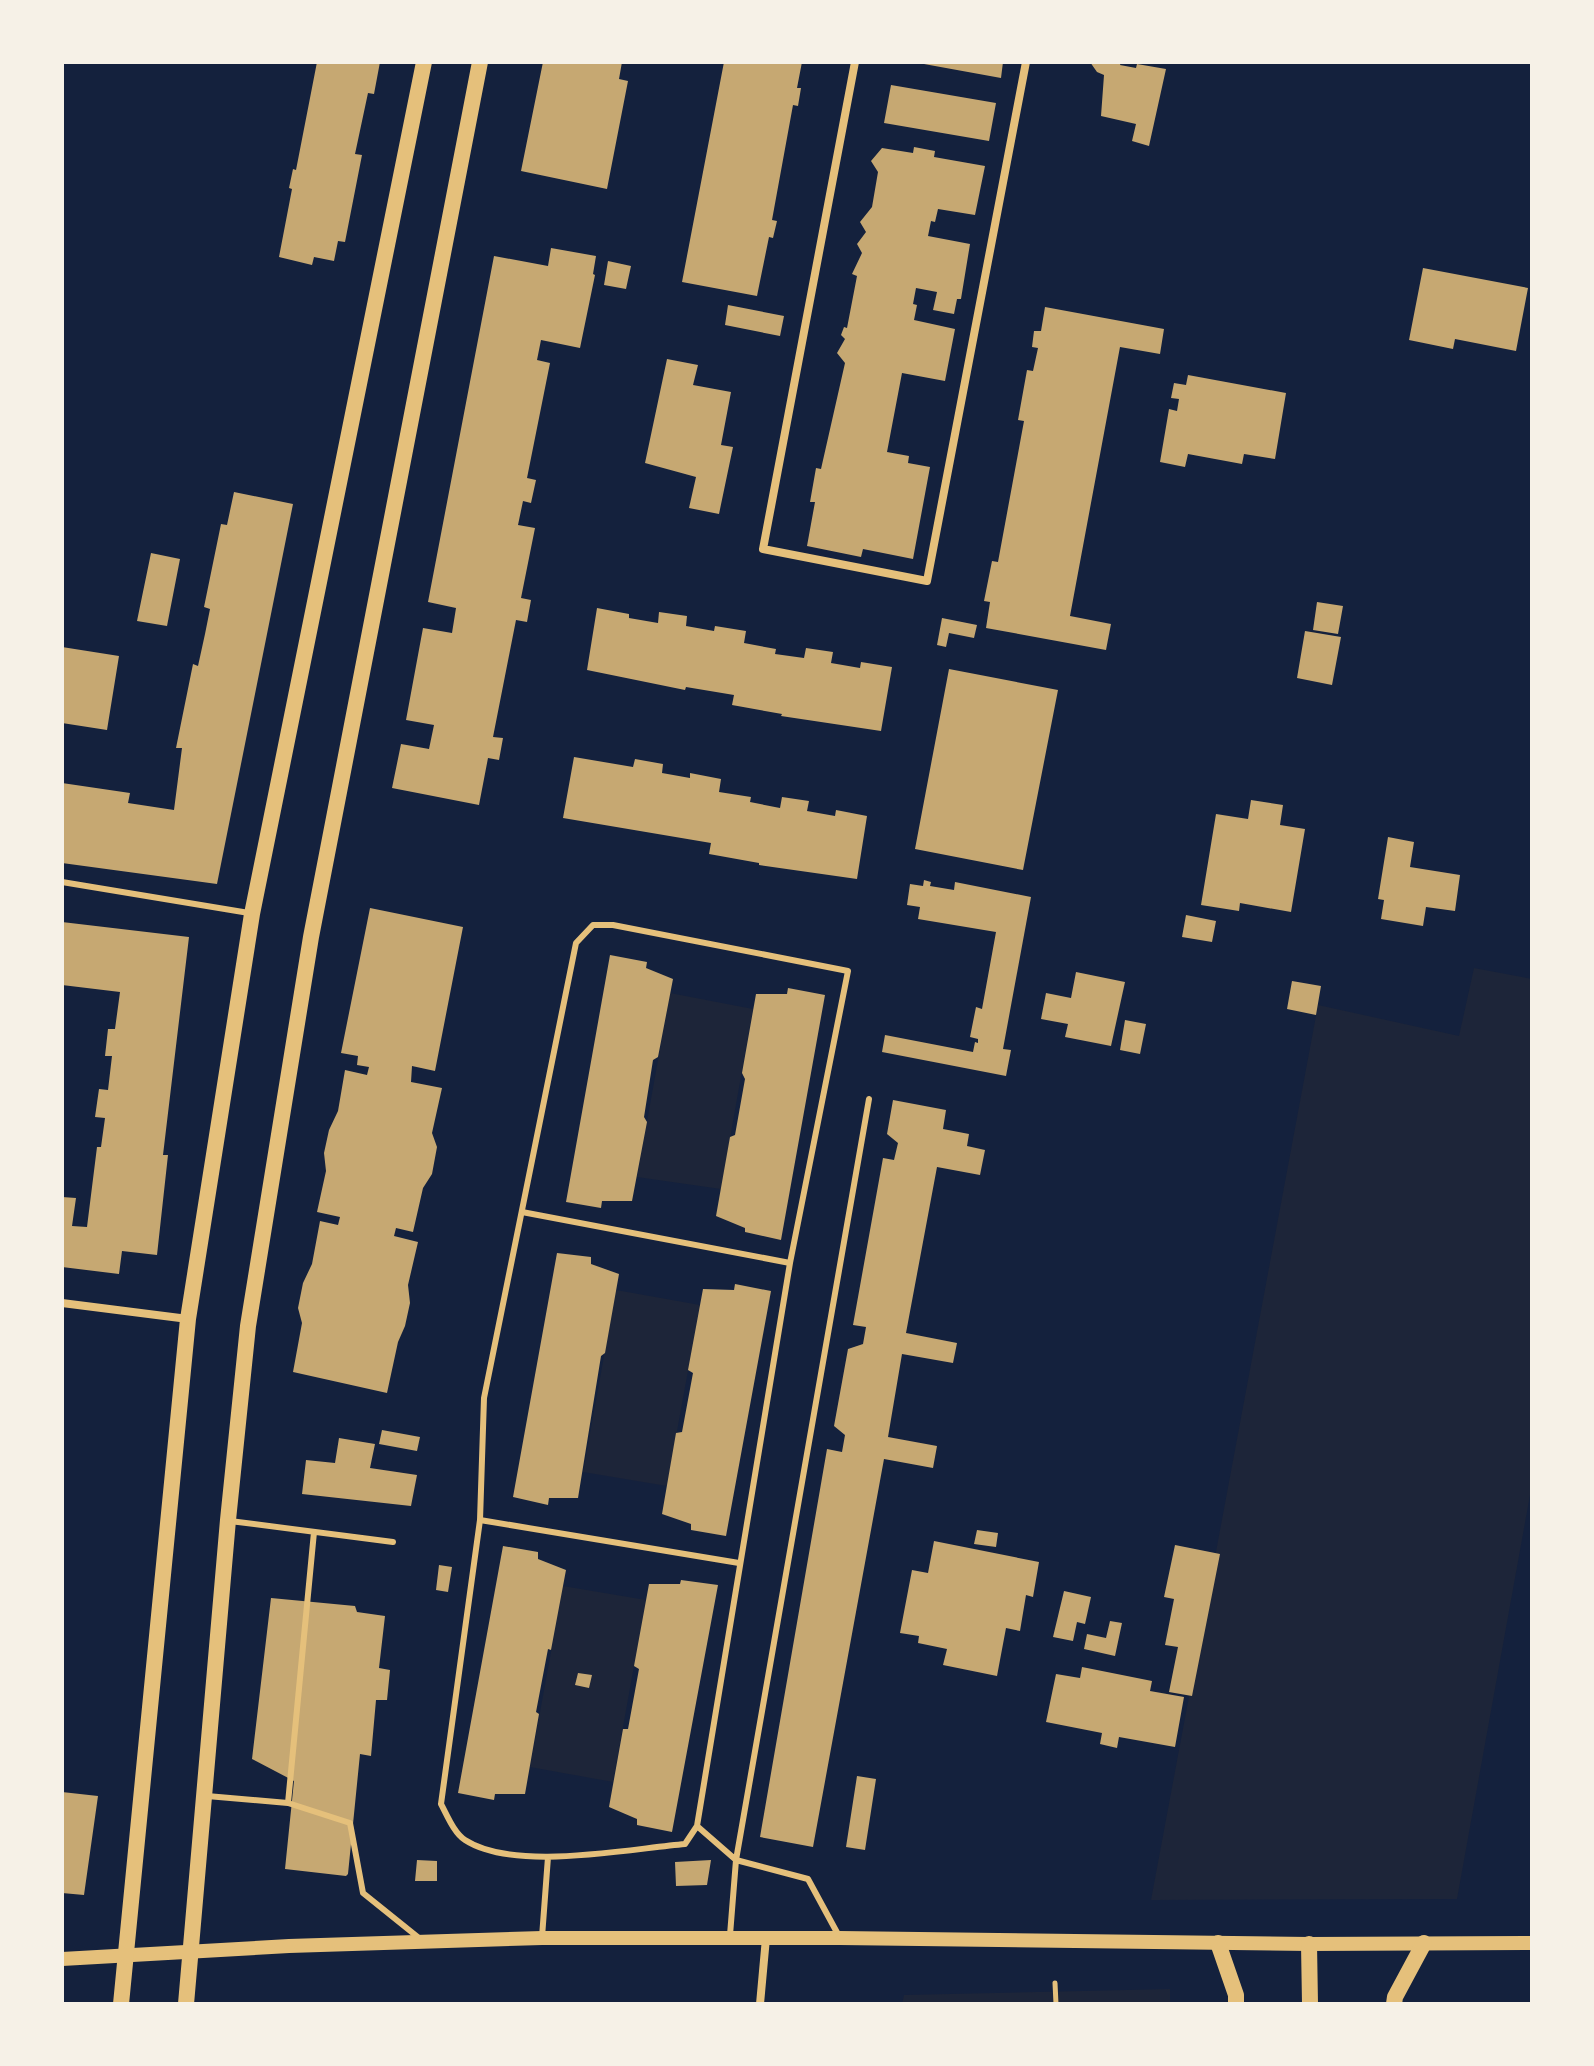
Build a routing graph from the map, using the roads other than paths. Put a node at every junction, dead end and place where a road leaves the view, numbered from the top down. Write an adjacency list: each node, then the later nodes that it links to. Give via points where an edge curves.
1 (424, 62): 6 (main road)
2 (480, 62): 12 (main road, via 311,937 248,1326)
3 (855, 62): 4 (street, via 763,549 927,581)
4 (1026, 62)
5 (62, 882): 6 (lane)
6 (252, 914): 11 (main road)
7 (869, 1099): 21 (lane)
8 (522, 1212): 9 (lane); 9 (lane, via 576,943 593,925 628,928 848,971); 13 (lane, via 484,1398)
9 (790, 1263): 16 (lane)
10 (62, 1303): 11 (street)
11 (188, 1319): 32 (main road)
12 (228, 1520): 14 (lane); 17 (main road)
13 (480, 1520): 16 (lane); 20 (lane, via 441,1804 461,1838 490,1853)
14 (314, 1532): 15 (lane); 18 (lane)
15 (393, 1542)
16 (739, 1563): 19 (lane)
17 (205, 1796): 18 (lane); 31 (main road)
18 (288, 1803): 26 (lane, via 350,1823 363,1893)
19 (697, 1826): 20 (lane, via 685,1844); 21 (lane)
20 (548, 1857): 22 (lane)
21 (736, 1860): 24 (lane, via 808,1879); 25 (lane)
22 (542, 1938): 25 (street); 26 (street)
23 (766, 1938): 24 (street); 25 (street); 36 (street)
24 (840, 1938): 27 (street)
25 (730, 1939)
26 (421, 1940): 31 (street)
27 (1218, 1943): 30 (street); 37 (main road)
28 (1424, 1943): 29 (street); 30 (street); 39 (main road)
29 (1532, 1943)
30 (1309, 1944): 38 (main road)
31 (192, 1950): 32 (street); 35 (main road)
32 (126, 1955): 33 (street); 34 (main road)
33 (62, 1959)
34 (121, 2004)
35 (186, 2004)
36 (760, 2004)
37 (1236, 2004)
38 (1310, 2004)
39 (1394, 2004)

